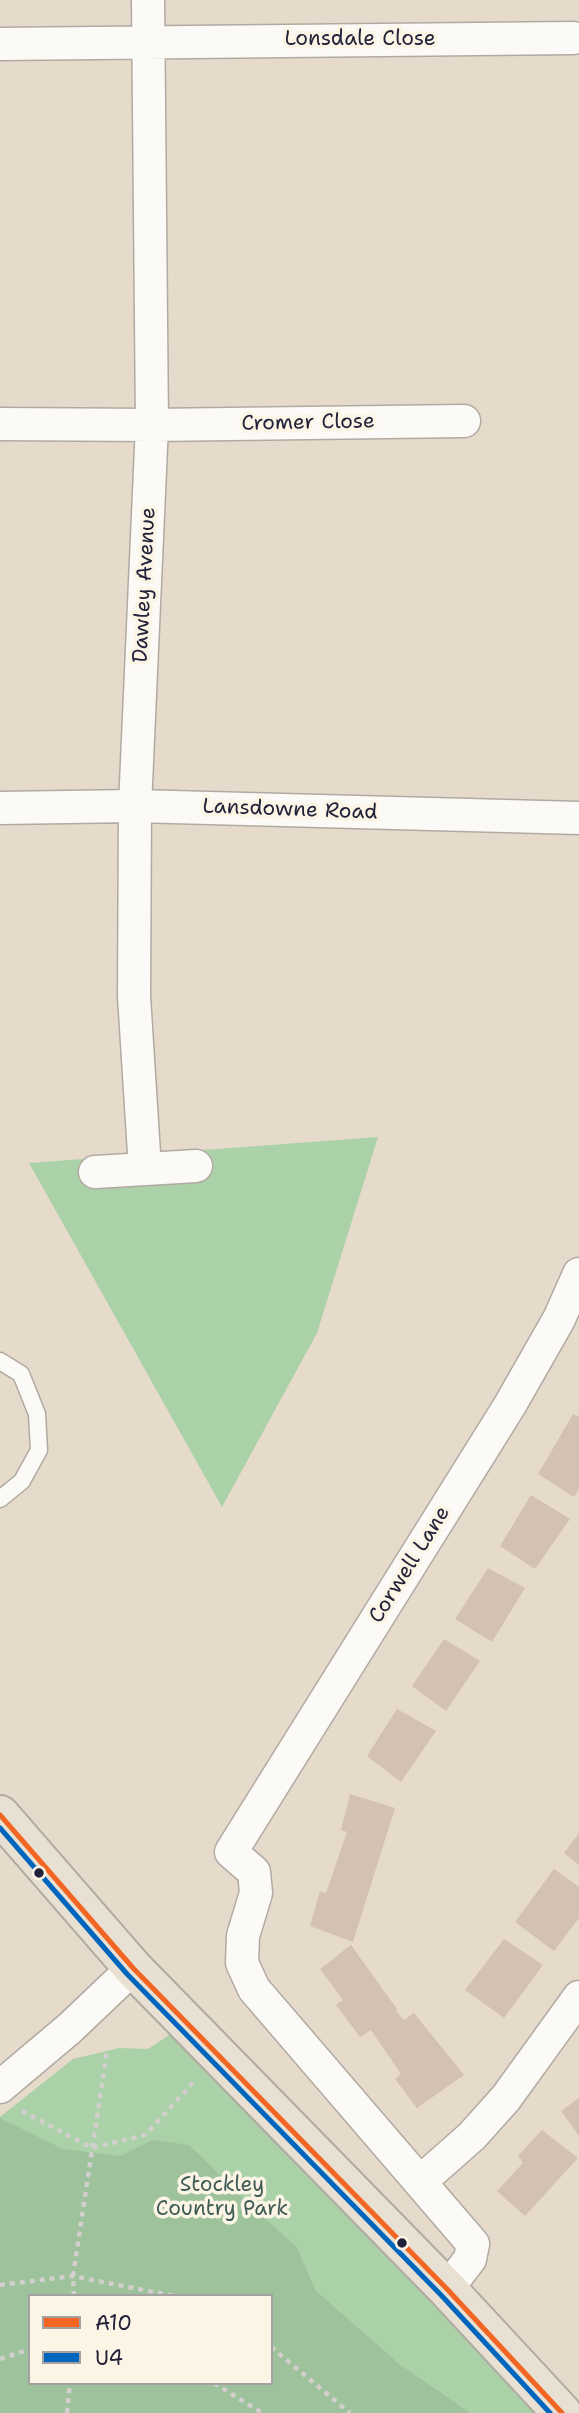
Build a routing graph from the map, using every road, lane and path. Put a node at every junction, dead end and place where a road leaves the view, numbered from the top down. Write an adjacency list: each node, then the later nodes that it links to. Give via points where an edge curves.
1 (148, 0): 3 (street, Dawley Avenue)
2 (573, 38): 3 (street, Lonsdale Close)
3 (148, 41): 4 (street, Lonsdale Close); 7 (street, Dawley Avenue)
4 (0, 44)
5 (464, 421): 7 (street, Cromer Close)
6 (0, 424): 7 (street, Cromer Close)
7 (152, 425): 8 (street, Dawley Avenue)
8 (135, 806): 9 (street, Lansdowne Road); 10 (street, Lansdowne Road); 12 (street, Dawley Avenue, via 134,996)
9 (0, 808)
10 (579, 818)
11 (195, 1166): 12 (street)
12 (145, 1169): 13 (street)
13 (95, 1172)
14 (579, 1274): 24 (street, Corwell Lane, via 510,1405 231,1852 254,1872 256,1893 243,1936 242,1963 254,1989)
15 (0, 1361): 16 (lane, via 21,1374 37,1414 39,1450 22,1481)
16 (0, 1499)
17 (0, 1815): 18 (main road)
18 (133, 1968): 21 (main road); 22 (street)
19 (579, 1997): 24 (street, via 506,2098)
20 (107, 2050): 23 (path)
21 (219, 2055): 23 (path, via 145,2135); 27 (main road)
22 (6, 2096): 23 (path)
23 (92, 2148): 25 (path)
24 (421, 2181): 27 (street, via 473,2244 470,2259)
25 (73, 2276): 26 (path); 28 (path); 29 (path)
26 (0, 2285)
27 (447, 2289): 38 (main road)
28 (74, 2294)
29 (164, 2294)
30 (273, 2349): 37 (path)
31 (28, 2350): 32 (path)
32 (0, 2360)
33 (71, 2385): 35 (path)
34 (217, 2385): 36 (path)
35 (66, 2413)
36 (262, 2413)
37 (350, 2413)
38 (562, 2413)

